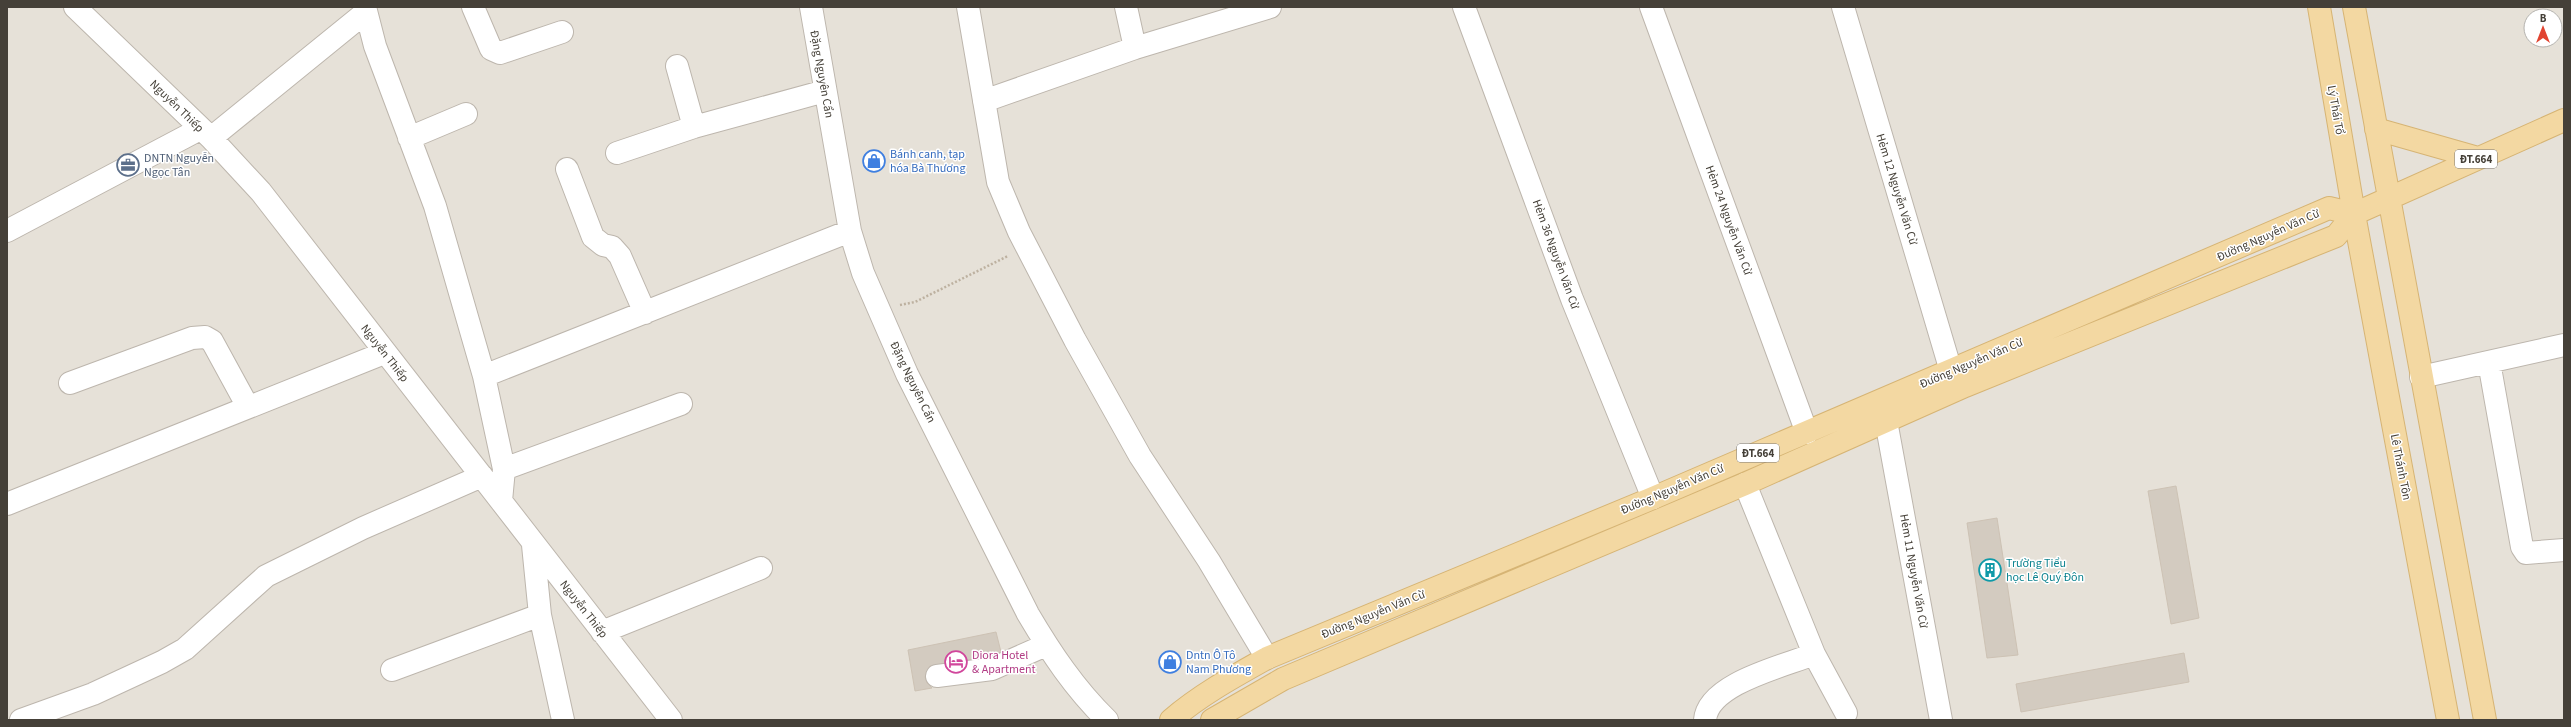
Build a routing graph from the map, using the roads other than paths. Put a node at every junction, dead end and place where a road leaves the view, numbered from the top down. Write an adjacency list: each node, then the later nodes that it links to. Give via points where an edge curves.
1 (75, 7): 22 (street, Nguyễn Thiếp)
2 (473, 7): 13 (street, via 491,49 495,52 500,53)
3 (811, 7): 16 (street, Đặng Nguyên Cẩn)
4 (968, 7): 17 (street)
5 (1126, 7): 14 (street)
6 (1270, 7): 14 (street)
7 (1464, 7): 46 (street, Hẻm 36 Nguyễn Văn Cừ, via 1572,299)
8 (1651, 7): 42 (street, Hẻm 24 Nguyễn Văn Cừ)
9 (1843, 7): 35 (street, Hẻm 12 Nguyễn Văn Cừ)
10 (2319, 7): 28 (main road, Lý Thái Tổ)
11 (2354, 7): 21 (main road)
12 (366, 10): 22 (street); 23 (street, via 375,46)
13 (562, 32)
14 (1135, 48): 17 (street)
15 (677, 66): 20 (street)
16 (825, 91): 20 (street); 30 (street, Đặng Nguyên Cẩn)
17 (984, 101): 58 (street, via 998,182 1026,246 1140,456 1209,560)
18 (466, 114): 23 (street)
19 (2564, 120): 25 (main road, ĐT.664)
20 (694, 127): 24 (street)
21 (2376, 129): 25 (main road); 27 (main road)
22 (205, 134): 29 (street); 33 (street, Nguyễn Thiếp, via 261,192)
23 (410, 138): 36 (street, via 435,206)
24 (617, 153)
25 (2478, 158): 27 (main road, ĐT.664)
26 (567, 169): 31 (street, via 593,237 603,245 612,247 620,256)
27 (2388, 197): 28 (main road, ĐT.664); 37 (main road)
28 (2354, 214): 35 (main road, Đường Nguyễn Văn Cừ / ĐT.664, via 2329,208); 41 (main road, Đường Nguyễn Văn Cừ / ĐT.664, via 2336,236 1965,386); 70 (main road, Lê Thánh Tôn)
29 (7, 231)
30 (850, 231): 31 (street); 56 (street, Đặng Nguyên Cẩn, via 863,273 907,374)
31 (644, 313): 36 (street)
32 (2564, 345): 34 (street)
33 (384, 353): 40 (street); 44 (street, Nguyễn Thiếp)
34 (2489, 362): 37 (street); 50 (street, via 2522,547 2526,553 2534,554)
35 (1951, 371): 41 (main road, Đường Nguyễn Văn Cừ / ĐT.664)
36 (484, 376): 43 (street)
37 (2421, 377): 71 (main road)
38 (70, 383): 40 (street, via 192,338 205,337 212,342)
39 (681, 404): 43 (street)
40 (248, 407): 48 (street)
41 (1882, 412): 42 (main road, Đường Nguyễn Văn Cừ / ĐT.664); 45 (main road, Đường Nguyễn Văn Cừ / ĐT.664); 69 (street, Hẻm 11 Nguyễn Văn Cừ)
42 (1807, 432): 46 (main road, Đường Nguyễn Văn Cừ / ĐT.664)
43 (504, 469): 47 (street)
44 (482, 476): 47 (street, Nguyễn Thiếp); 62 (street, via 363,528 266,576 234,602 185,649 162,662 93,694)
45 (1745, 484): 54 (main road, Đường Nguyễn Văn Cừ / ĐT.664); 57 (street)
46 (1653, 498): 52 (main road, Đường Nguyễn Văn Cừ / ĐT.664)
47 (501, 501): 49 (street, Nguyễn Thiếp)
48 (7, 504)
49 (533, 545): 53 (street); 55 (street, Nguyễn Thiếp)
50 (2564, 550)
51 (761, 568): 55 (street)
52 (1399, 604): 54 (main road); 58 (main road, Đường Nguyễn Văn Cừ / ĐT.664)
53 (540, 615): 59 (street); 63 (street)
54 (1409, 626): 67 (main road, Đường Nguyễn Văn Cừ / ĐT.664, via 1283,679)
55 (602, 632): 64 (street, Nguyễn Thiếp)
56 (1046, 645): 60 (street, via 992,669); 65 (street, Đặng Nguyên Cẩn, via 1084,697)
57 (1814, 654): 61 (street); 68 (street, via 1727,688 1712,702)
58 (1267, 658): 66 (main road, Đường Nguyễn Văn Cừ / ĐT.664, via 1189,704)
59 (392, 670)
60 (937, 676)
61 (1846, 713)
62 (25, 719)
63 (563, 720)
64 (672, 720)
65 (1107, 720)
66 (1171, 720)
67 (1212, 720)
68 (1704, 720)
69 (1941, 720)
70 (2448, 720)
71 (2485, 720)

